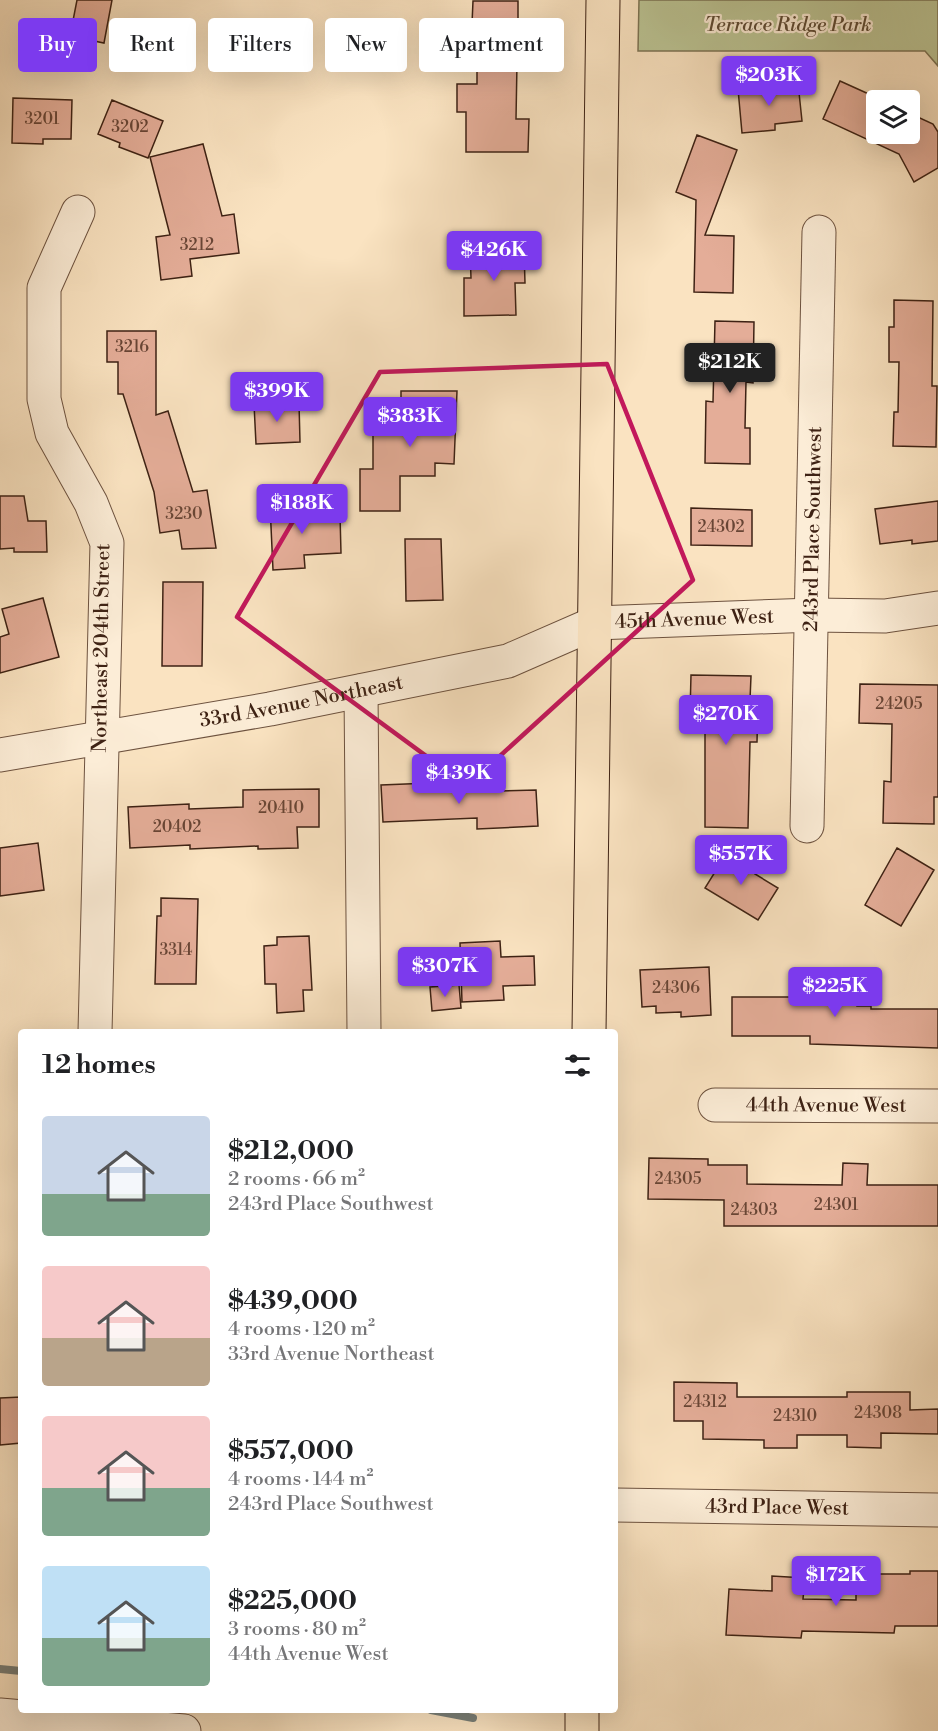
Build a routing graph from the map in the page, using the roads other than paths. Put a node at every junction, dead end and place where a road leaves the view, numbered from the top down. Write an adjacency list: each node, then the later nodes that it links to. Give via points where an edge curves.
1 (603, 0): 6 (main road)
2 (78, 212): 8 (street, Northeast 204th Street, via 44,288 44,399 52,433 91,503 107,543)
3 (819, 232): 5 (street, 243rd Place Southwest)
4 (938, 608): 5 (street, 45th Avenue West, via 885,616)
5 (813, 615): 6 (street, 45th Avenue West); 10 (street, 243rd Place Southwest)
6 (595, 623): 7 (street, 33rd Avenue Northeast, via 508,661); 13 (main road)
7 (361, 691): 8 (street, 33rd Avenue Northeast); 12 (street)
8 (101, 738): 9 (street, 33rd Avenue Northeast); 11 (street, Northeast 204th Street)
9 (0, 755)
10 (807, 826)
11 (94, 1029)
12 (364, 1029)
13 (589, 1029)
14 (715, 1105): 15 (street, 44th Avenue West)
15 (938, 1106)
16 (618, 1505): 17 (street, 43rd Place West)
17 (938, 1510)
18 (582, 1713): 21 (main road)
19 (0, 1715): 20 (street)
20 (166, 1730)
21 (582, 1731)

